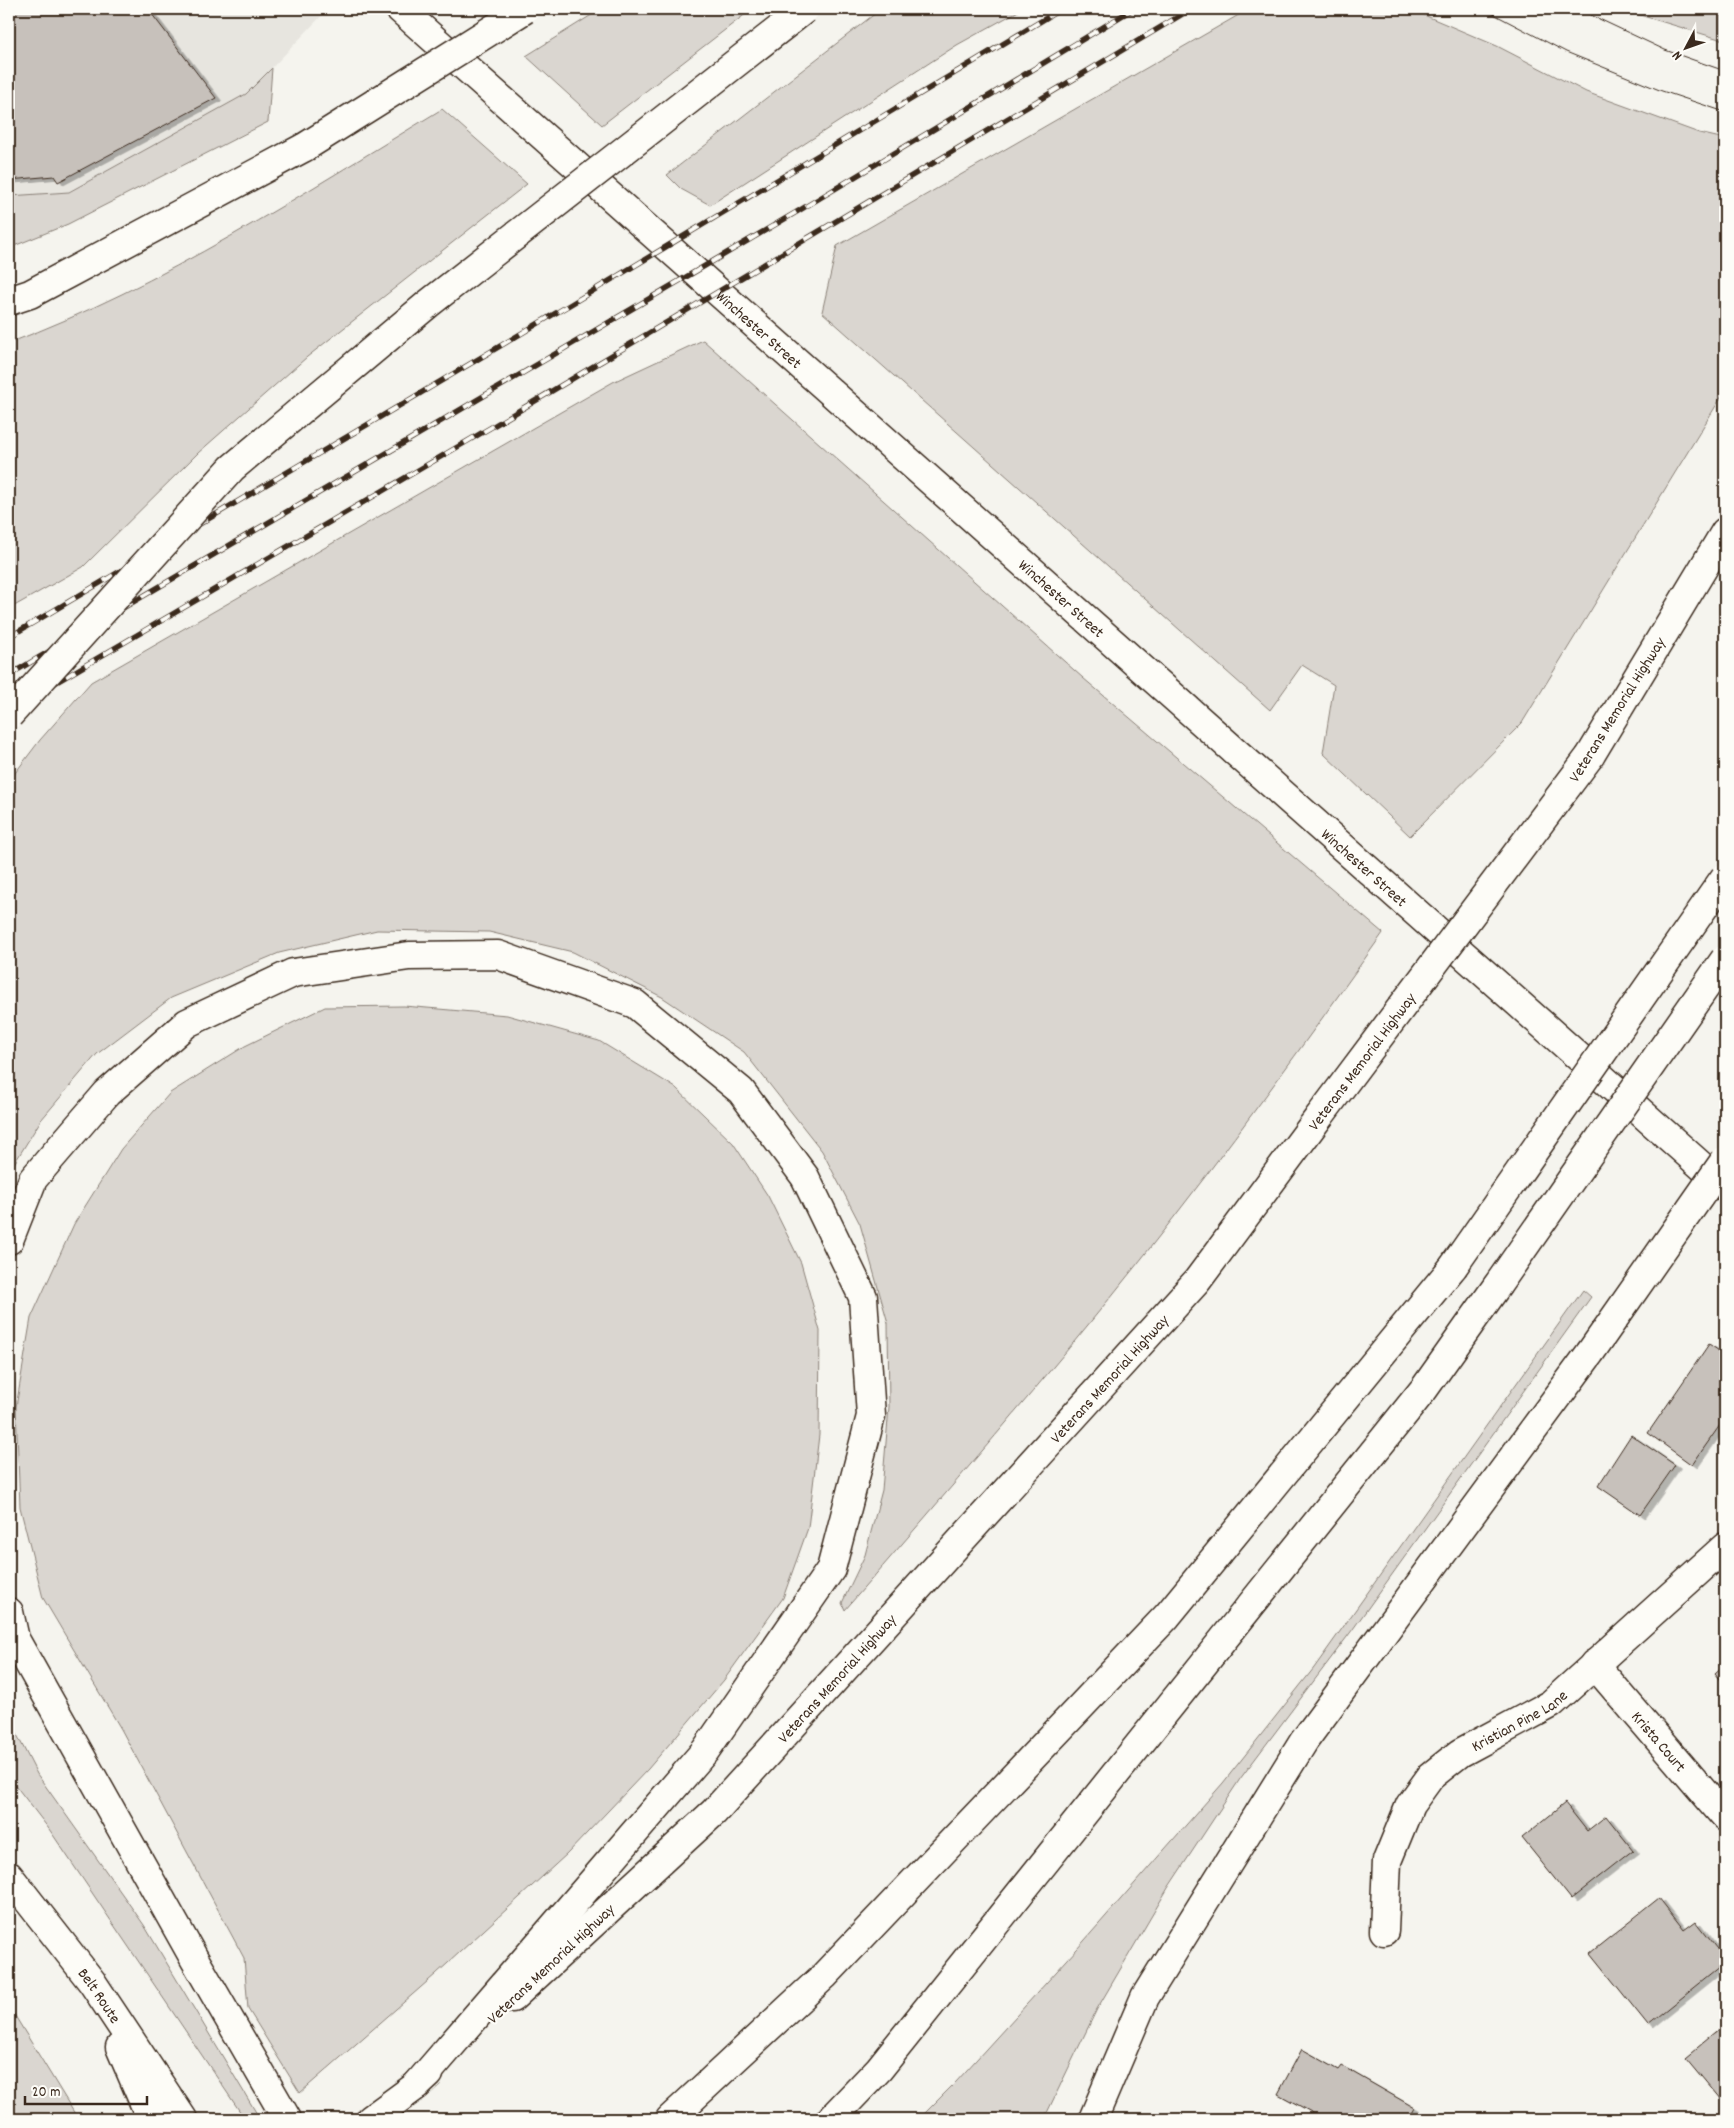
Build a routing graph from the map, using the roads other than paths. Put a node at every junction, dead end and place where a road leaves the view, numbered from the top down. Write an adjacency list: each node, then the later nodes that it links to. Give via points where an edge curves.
1 (400, 9): 10 (main road, Winchester Street)
2 (525, 9): 4 (main road, bridge, via 305,147 30,294)
3 (805, 9): 6 (main road, bridge, via 428,304 232,468)
4 (9, 301)
5 (1725, 532): 19 (main road, Veterans Memorial Highway, bridge, via 1590,756 1197,1281 714,1812)
6 (9, 715)
7 (1725, 877): 24 (main road, bridge, via 1453,1267 1167,1616 824,1976)
8 (1725, 959): 25 (main road, bridge, via 1424,1389 879,2069)
9 (1725, 1160): 26 (main road, bridge, via 1590,1353 1304,1741 1145,1997)
10 (1725, 1187)
11 (9, 1240): 19 (main road, via 33,1179 107,1093 187,1024 293,973 409,956 498,955 636,1004 742,1091 805,1177 863,1297 871,1416 832,1569 705,1751)
12 (1725, 1546): 14 (main road, Kristian Pine Lane)
13 (9, 1612): 22 (main road, via 16,1639)
14 (1594, 1664): 15 (main road, Krista Court); 17 (main road, Kristian Pine Lane, via 1551,1704 1460,1753 1431,1776 1410,1805 1387,1861)
15 (1725, 1816)
16 (9, 1876): 18 (main road, Belt Route)
17 (1384, 1931)
18 (92, 1982): 20 (main road); 21 (main road, Belt Route)
19 (416, 2086): 23 (main road, Veterans Memorial Highway)
20 (152, 2119)
21 (183, 2119)
22 (287, 2119)
23 (371, 2119)
24 (670, 2119)
25 (831, 2119)
26 (1093, 2119)

